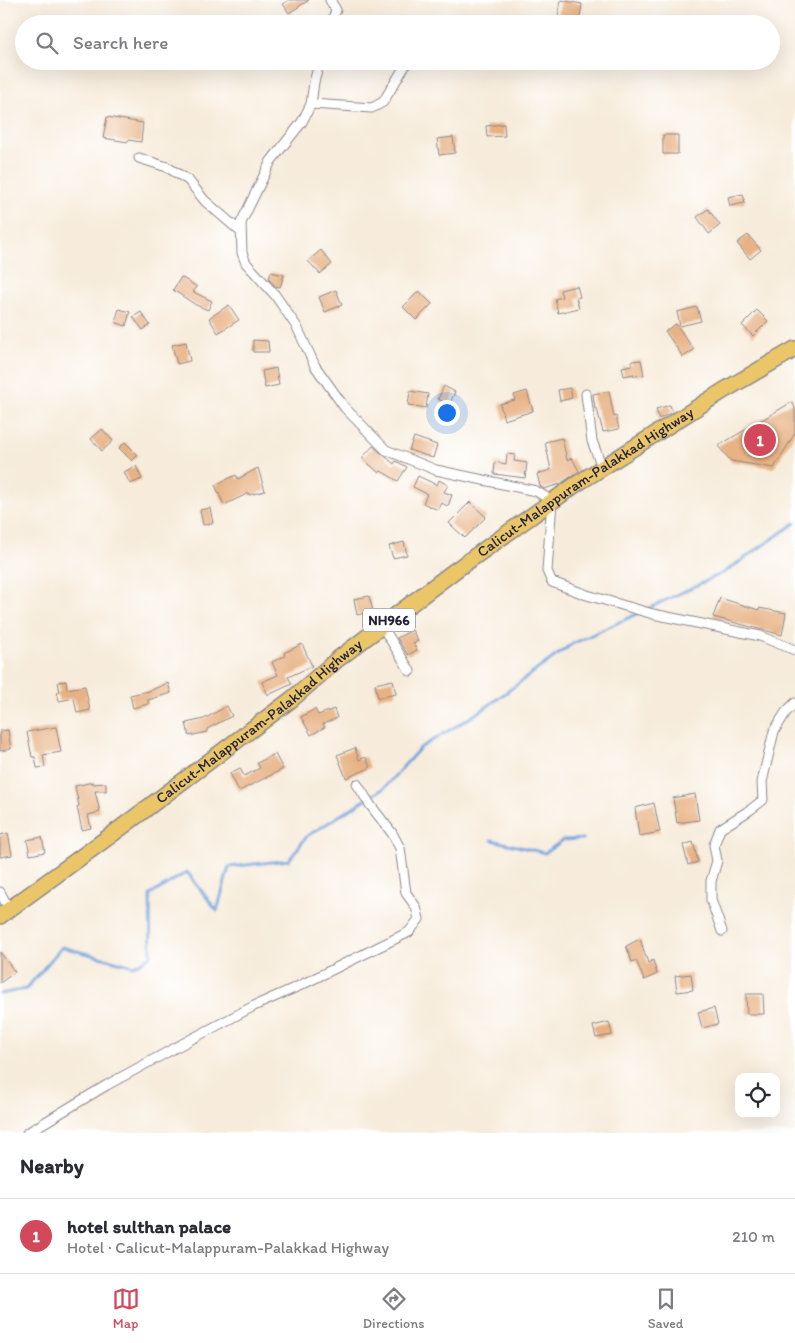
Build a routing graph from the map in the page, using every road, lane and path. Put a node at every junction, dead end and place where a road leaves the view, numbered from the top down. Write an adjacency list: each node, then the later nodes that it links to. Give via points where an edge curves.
1 (330, 0): 2 (street, via 336,10)
2 (335, 15)
3 (317, 70): 5 (street)
4 (403, 70): 5 (street, via 383,102 372,108)
5 (312, 104): 7 (street, via 271,161 241,223)
6 (139, 158): 7 (street, via 188,180)
7 (241, 232): 11 (street, via 246,263 298,327 315,366 345,408 386,450 436,470 536,491)
8 (795, 350): 10 (highway, Calicut-Malappuram-Palakkad Highway / NH966)
9 (586, 394): 10 (street, via 592,441)
10 (602, 467): 11 (highway, Calicut-Malappuram-Palakkad Highway / NH966)
11 (552, 502): 12 (highway, Calicut-Malappuram-Palakkad Highway / NH966); 13 (street, via 547,571 552,582 612,603 760,636)
12 (382, 626): 14 (street); 18 (highway, Calicut-Malappuram-Palakkad Highway / NH966, via 285,705)
13 (795, 650)
14 (410, 671)
15 (795, 703): 19 (street, via 774,731 762,782 762,800 720,829 714,846 717,861 710,881)
16 (360, 789): 20 (street, via 400,848 406,893 416,907 419,919 409,932 184,1042)
17 (0, 892): 18 (street)
18 (4, 912)
19 (722, 931)
20 (27, 1133)

